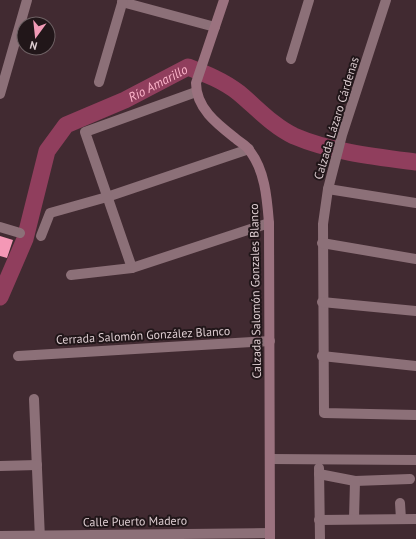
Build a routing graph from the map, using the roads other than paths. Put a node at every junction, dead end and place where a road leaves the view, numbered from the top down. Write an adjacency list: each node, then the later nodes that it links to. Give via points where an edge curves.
1 (27, 0): 10 (street)
2 (224, 0): 6 (street)
3 (309, 0): 7 (street)
4 (386, 0): 12 (street, Calzada Lázaro Cárdenas, via 342,135)
5 (122, 1): 6 (street); 8 (street)
6 (215, 27): 9 (street)
7 (291, 59)
8 (99, 82)
9 (196, 87): 11 (street, Calzada Salomón Gonzales Blanco, via 202,105 214,122); 13 (street, via 85,132)
10 (0, 94)
11 (249, 149): 13 (street); 15 (street, Calzada Salomón Gonzales Blanco, via 260,170 266,191)
12 (328, 189): 14 (street); 19 (street, Calzada Lázaro Cárdenas, via 322,224)
13 (107, 196): 18 (street, via 50,212); 21 (street)
14 (416, 203)
15 (269, 223): 21 (street); 25 (street, Calzada Salomón Gonzales Blanco)
16 (0, 227): 17 (street)
17 (20, 233)
18 (41, 236)
19 (322, 242): 20 (street); 23 (street, Calzada Lázaro Cárdenas)
20 (416, 259)
21 (132, 268): 22 (street)
22 (71, 275)
23 (322, 302): 24 (street); 27 (street, Calzada Lázaro Cárdenas)
24 (416, 311)
25 (270, 341): 26 (street, Cerrada Salomón González Blanco); 31 (street, Calzada Salomón Gonzales Blanco)
26 (18, 356)
27 (322, 356): 28 (street); 30 (street, Calzada Lázaro Cárdenas, via 324,413)
28 (416, 366)
29 (34, 399): 34 (street)
30 (416, 415)
31 (270, 459): 32 (street); 46 (street, Calzada Salomón Gonzales Blanco)
32 (319, 460): 33 (street); 36 (street)
33 (416, 460)
34 (37, 465): 35 (street); 47 (street)
35 (0, 466)
36 (319, 474): 38 (street); 42 (street)
37 (410, 479): 38 (street)
38 (355, 481): 43 (street)
39 (400, 503): 40 (street)
40 (401, 519): 41 (street); 43 (street)
41 (416, 519)
42 (319, 520): 43 (street); 49 (street)
43 (354, 520)
44 (0, 536): 47 (street, Calle Puerto Madero)
45 (186, 536): 46 (street, Calle Puerto Madero); 48 (street, Calle Puerto Madero)
46 (270, 536)
47 (40, 537): 48 (street, Calle Puerto Madero)
48 (114, 537)
49 (320, 539)

